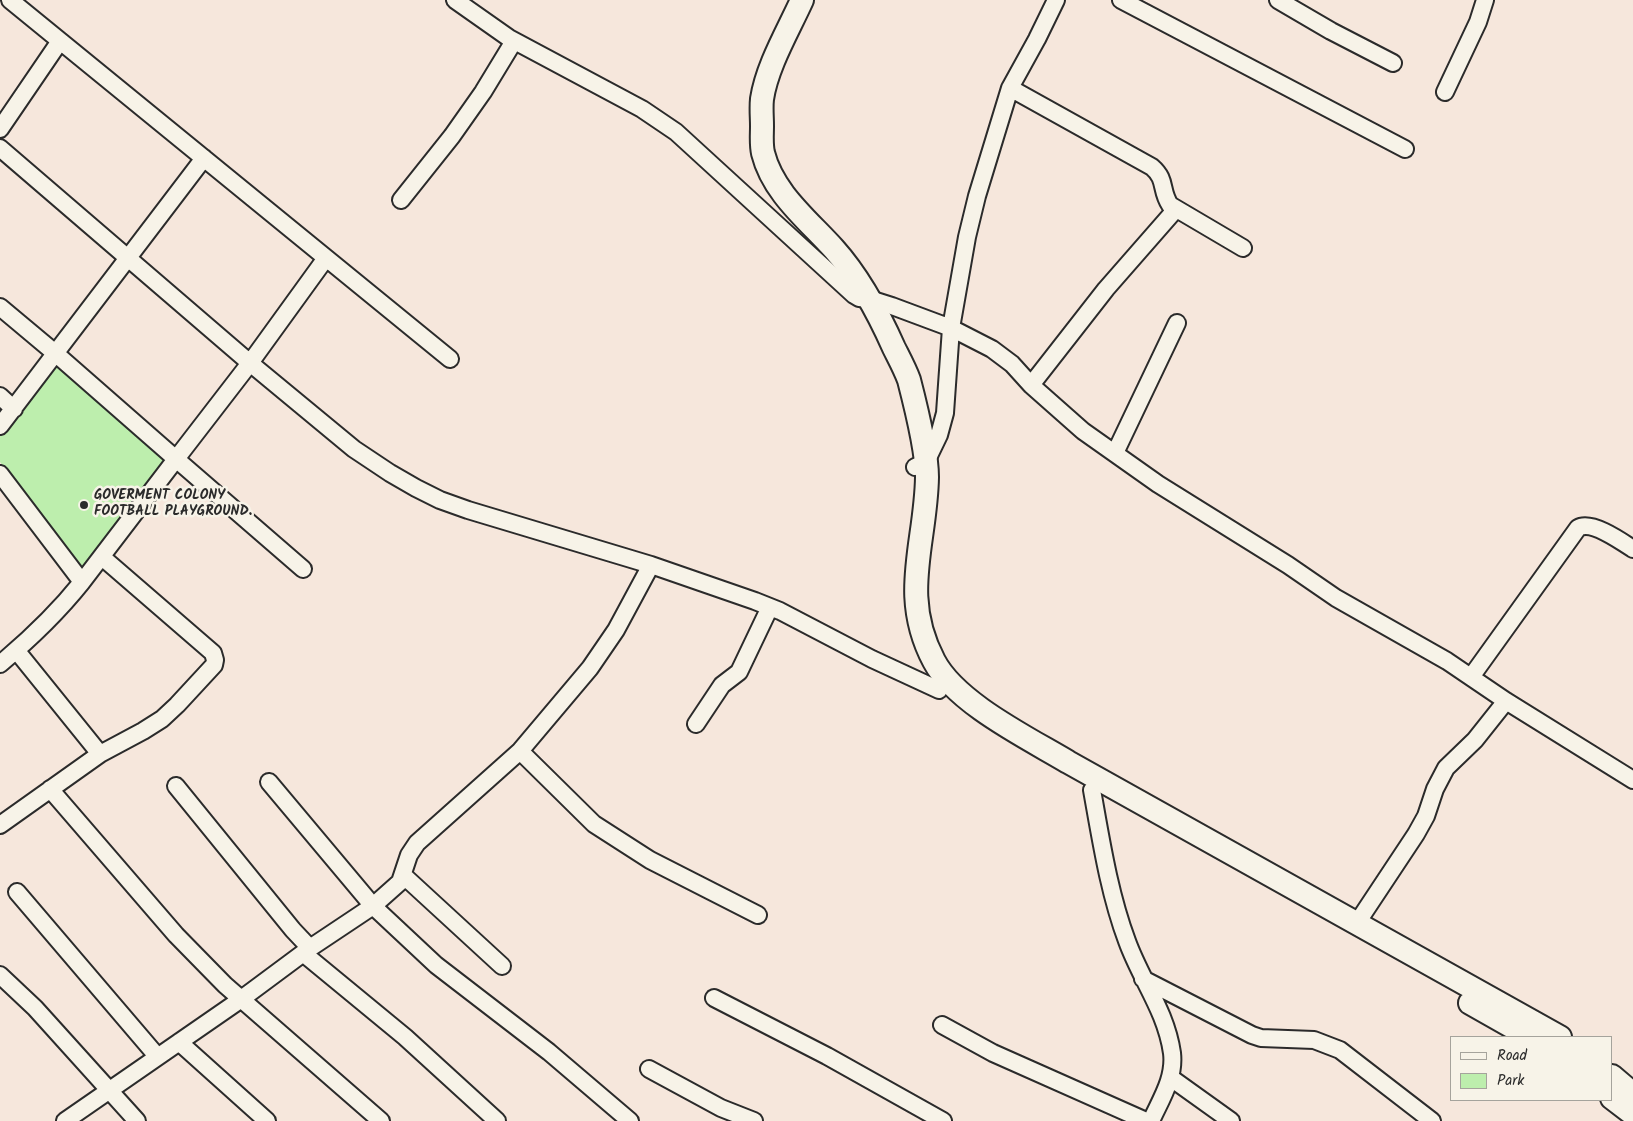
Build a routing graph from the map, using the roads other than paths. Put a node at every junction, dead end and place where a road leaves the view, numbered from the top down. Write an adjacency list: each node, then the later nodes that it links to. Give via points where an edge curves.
1 (10, 0): 9 (street)
2 (455, 0): 10 (street)
3 (786, 0): 23 (main road, via 752,87 749,103 754,157 766,188)
4 (802, 0): 23 (main road, via 767,78 762,101 763,152 789,204 835,250 860,281)
5 (1056, 0): 12 (street)
6 (1121, 0): 16 (street)
7 (1278, 0): 11 (street)
8 (1485, 0): 13 (street)
9 (60, 41): 14 (street); 17 (street)
10 (514, 41): 18 (street, via 452,136); 23 (street, via 661,121 837,280)
11 (1394, 63)
12 (1010, 88): 19 (street, via 1152,167 1161,175 1166,198); 26 (street, via 967,237)
13 (1446, 92)
14 (0, 129)
15 (0, 148): 21 (street)
16 (1405, 149)
17 (204, 158): 21 (street); 22 (street)
18 (401, 200)
19 (1176, 209): 20 (street); 30 (street, via 1106,288)
20 (1243, 248)
21 (128, 257): 27 (street); 29 (street)
22 (326, 258): 28 (street); 29 (street)
23 (865, 298): 26 (street); 36 (main road, via 899,389)
24 (0, 307): 27 (street)
25 (1177, 323): 34 (street)
26 (952, 328): 30 (street, via 1002,356); 36 (street, via 945,413 939,435)
27 (56, 353): 32 (street); 35 (street)
28 (450, 359)
29 (250, 363): 35 (street); 40 (street, via 354,449 416,488 468,510)
30 (1031, 385): 34 (street)
31 (0, 396): 32 (street)
32 (14, 409): 33 (street)
33 (0, 426)
34 (1115, 453): 46 (street, via 1336,598)
35 (176, 458): 39 (street); 41 (street)
36 (921, 465): 47 (main road, via 902,594 904,618 915,653); 62 (main road, via 926,490 915,582 916,611 934,662 950,683 1004,724 1060,758)
37 (0, 474): 42 (street)
38 (1633, 549): 46 (street, via 1590,526 1578,528)
39 (102, 557): 42 (street); 51 (street, via 213,653 215,660 214,665 162,719)
40 (651, 566): 43 (street); 50 (street, via 616,630 590,668)
41 (303, 569)
42 (82, 582): 44 (street)
43 (770, 607): 47 (street); 49 (street, via 739,672 722,685)
44 (16, 650): 45 (street); 51 (street)
45 (0, 664)
46 (1472, 677): 48 (street)
47 (939, 690): 56 (main road, via 957,707 1006,740)
48 (1506, 701): 52 (street); 62 (street, via 1475,740 1446,768 1416,834)
49 (696, 724)
50 (520, 751): 58 (street, via 417,843); 61 (street, via 594,824 650,860)
51 (100, 754): 55 (street)
52 (1633, 780)
53 (269, 782): 60 (street)
54 (176, 786): 63 (street)
55 (50, 789): 57 (street); 68 (street, via 176,935)
56 (1092, 790): 66 (street, via 1120,922); 70 (main road)
57 (0, 825)
58 (403, 874): 60 (street, via 397,886); 64 (street)
59 (17, 892): 73 (street)
60 (373, 906): 63 (street); 86 (street, via 436,965 549,1052)
61 (758, 915)
62 (1357, 923): 71 (main road)
63 (307, 951): 68 (street); 85 (street)
64 (502, 966)
65 (0, 975): 77 (street, via 35,1008)
66 (1144, 979): 76 (street, via 1164,1019 1172,1055); 92 (street, via 1252,1035 1314,1040 1340,1050)
67 (714, 998): 88 (street)
68 (240, 1000): 72 (street); 84 (street)
69 (942, 1025): 89 (street, via 993,1053)
70 (1528, 1036)
71 (1558, 1036)
72 (179, 1042): 73 (street); 83 (street)
73 (157, 1056): 77 (street)
74 (649, 1070): 87 (street, via 721,1108)
75 (1613, 1077): 78 (main road)
76 (1171, 1078): 90 (street); 91 (street)
77 (109, 1090): 81 (street); 82 (street)
78 (1633, 1094)
79 (1613, 1099): 80 (main road)
80 (1633, 1114)
81 (65, 1121)
82 (137, 1121)
83 (267, 1121)
84 (381, 1121)
85 (497, 1121)
86 (630, 1121)
87 (754, 1121)
88 (943, 1121)
89 (1146, 1121)
90 (1151, 1121)
91 (1231, 1121)
92 (1432, 1121)

